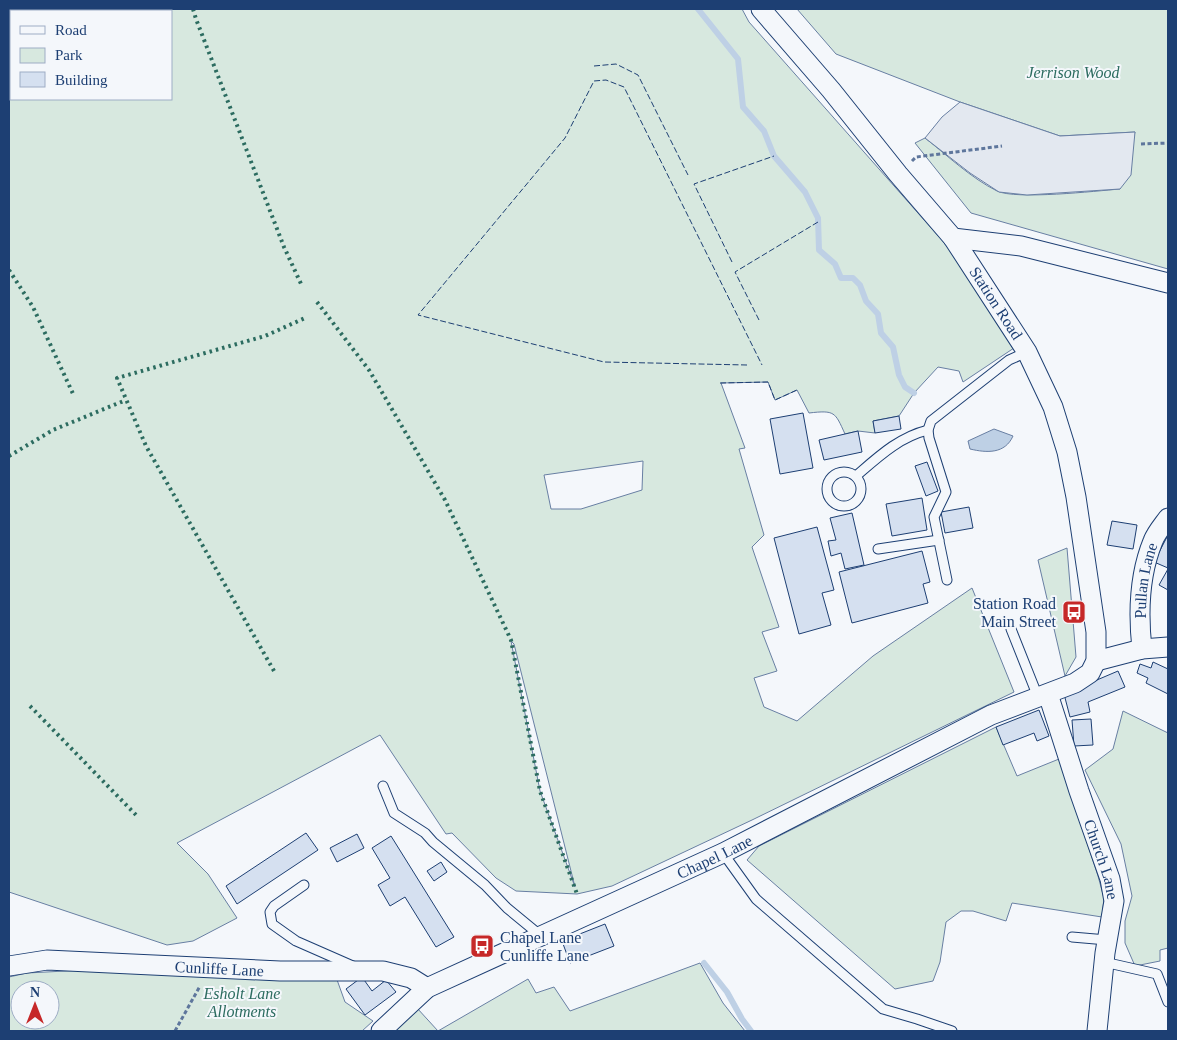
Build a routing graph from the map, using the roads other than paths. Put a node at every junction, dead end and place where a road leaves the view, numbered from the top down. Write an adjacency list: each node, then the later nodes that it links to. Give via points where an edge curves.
1 (761, 9): 2 (street, Station Road)
2 (953, 238): 3 (street, via 1021,246); 4 (street, Station Road)
3 (1168, 283)
4 (1027, 352): 5 (lane, via 1009,360 930,420); 14 (street, Station Road, via 1053,407 1067,452 1096,632)
5 (928, 430): 6 (lane, via 884,451); 8 (lane, via 946,492 934,517)
6 (856, 476)
7 (1168, 518): 13 (street, Pullan Lane, via 1153,539 1142,577)
8 (939, 540): 9 (lane); 10 (lane)
9 (878, 549)
10 (947, 580)
11 (1011, 629): 15 (lane)
12 (1168, 647): 13 (street)
13 (1142, 649): 14 (street)
14 (1096, 661): 15 (street, Chapel Lane, via 1090,673)
15 (1043, 696): 17 (street, Chapel Lane, via 991,715); 21 (street, Church Lane, via 1110,879 1114,901)
16 (384, 786): 19 (lane, via 394,814 425,833)
17 (723, 853): 19 (street, Chapel Lane); 28 (lane, via 756,900 883,1009)
18 (304, 886): 24 (lane, via 274,906 270,912 272,924 296,941)
19 (541, 936): 25 (street, Chapel Lane)
20 (1072, 937): 21 (lane)
21 (1107, 940): 22 (street, Church Lane)
22 (1104, 962): 26 (lane, via 1157,974); 29 (street, Church Lane)
23 (9, 966): 24 (street, Cunliffe Lane, via 48,960 280,971)
24 (365, 971): 25 (street, Cunliffe Lane, via 398,974)
25 (427, 988): 27 (street, Chapel Lane)
26 (1168, 1002)
27 (383, 1029)
28 (952, 1031)
29 (1097, 1031)

